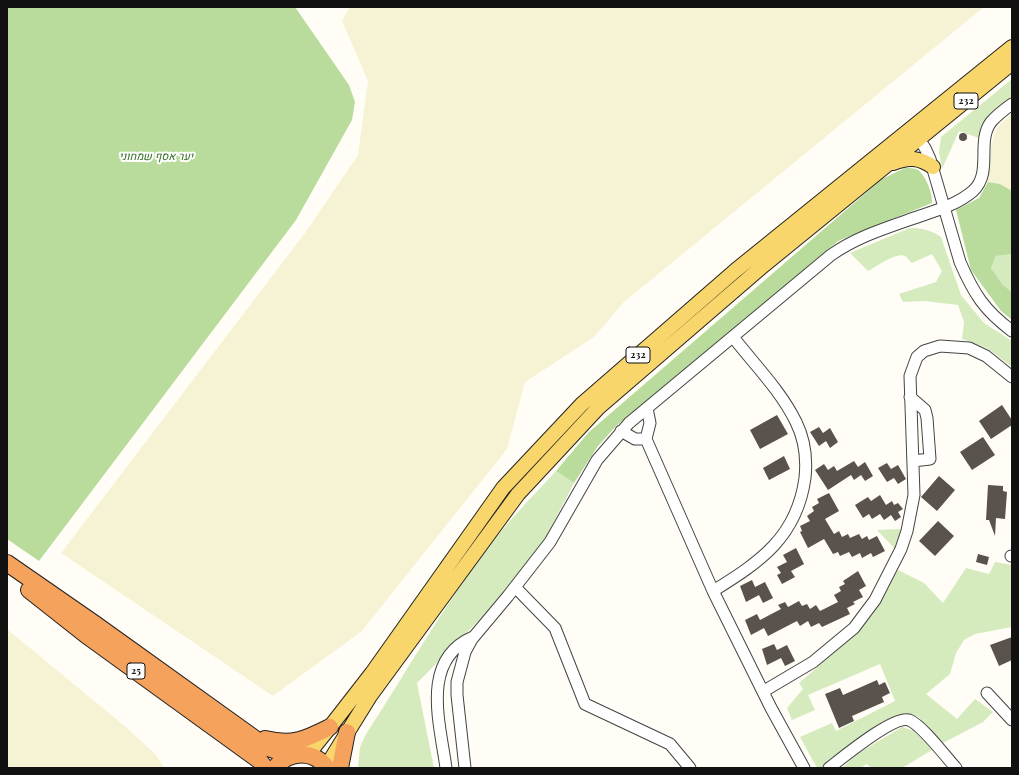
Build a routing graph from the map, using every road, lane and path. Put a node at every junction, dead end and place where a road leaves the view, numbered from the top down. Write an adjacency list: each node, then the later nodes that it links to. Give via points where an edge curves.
1 (1012, 47): 4 (main road, 232)
2 (1012, 63): 4 (main road, 232)
3 (1012, 104): 7 (street, via 991,122 986,132 984,168 978,185 966,196)
4 (916, 134): 5 (main road, 232); 6 (street); 24 (main road, 232, via 736,270 582,404 503,488)
5 (887, 166): 6 (main road, via 900,160 916,159 925,161); 26 (main road, 232, via 764,265 598,408 518,494 370,696)
6 (933, 168): 7 (street)
7 (944, 208): 8 (street, via 960,262 974,293 990,313); 9 (street, via 881,230 840,248)
8 (1012, 331)
9 (733, 337): 12 (street); 19 (street, via 772,386 796,422 806,455 805,474 803,494 789,529 763,558)
10 (1012, 377): 11 (street, via 977,351 940,346 924,351 917,357 910,376)
11 (910, 397): 15 (street); 15 (street, via 925,410 930,459)
12 (647, 408): 13 (street); 14 (street, via 650,423)
13 (621, 431): 14 (street, via 636,439); 18 (street, via 597,460 550,542)
14 (646, 439): 19 (street)
15 (914, 461): 21 (street, via 914,495 907,530 901,549 875,600 854,628 827,652)
16 (7, 563): 25 (highway, 25)
17 (7, 572): 28 (highway, 25, via 86,635)
18 (515, 587): 20 (street); 34 (street, via 555,628 585,704 670,744)
19 (713, 590): 21 (street)
20 (474, 636): 32 (street, via 458,645 448,656 438,678 438,709); 33 (street, via 465,652 457,682)
21 (764, 691): 35 (street, via 784,734)
22 (987, 693): 23 (street)
23 (1012, 720)
24 (330, 727): 25 (highway, via 294,742 266,739); 27 (main road, 232, via 314,747)
25 (247, 732): 27 (highway, 25, via 268,748)
26 (347, 732): 30 (main road, 232, via 331,759); 31 (highway)
27 (296, 755): 29 (highway, via 283,760); 30 (highway, 25, via 317,758)
28 (266, 768)
29 (275, 768)
30 (329, 768)
31 (340, 768)
32 (446, 768)
33 (464, 768)
34 (690, 768)
35 (804, 768)
36 (829, 768): 37 (street, via 870,737 905,719 920,728)
37 (956, 768)

